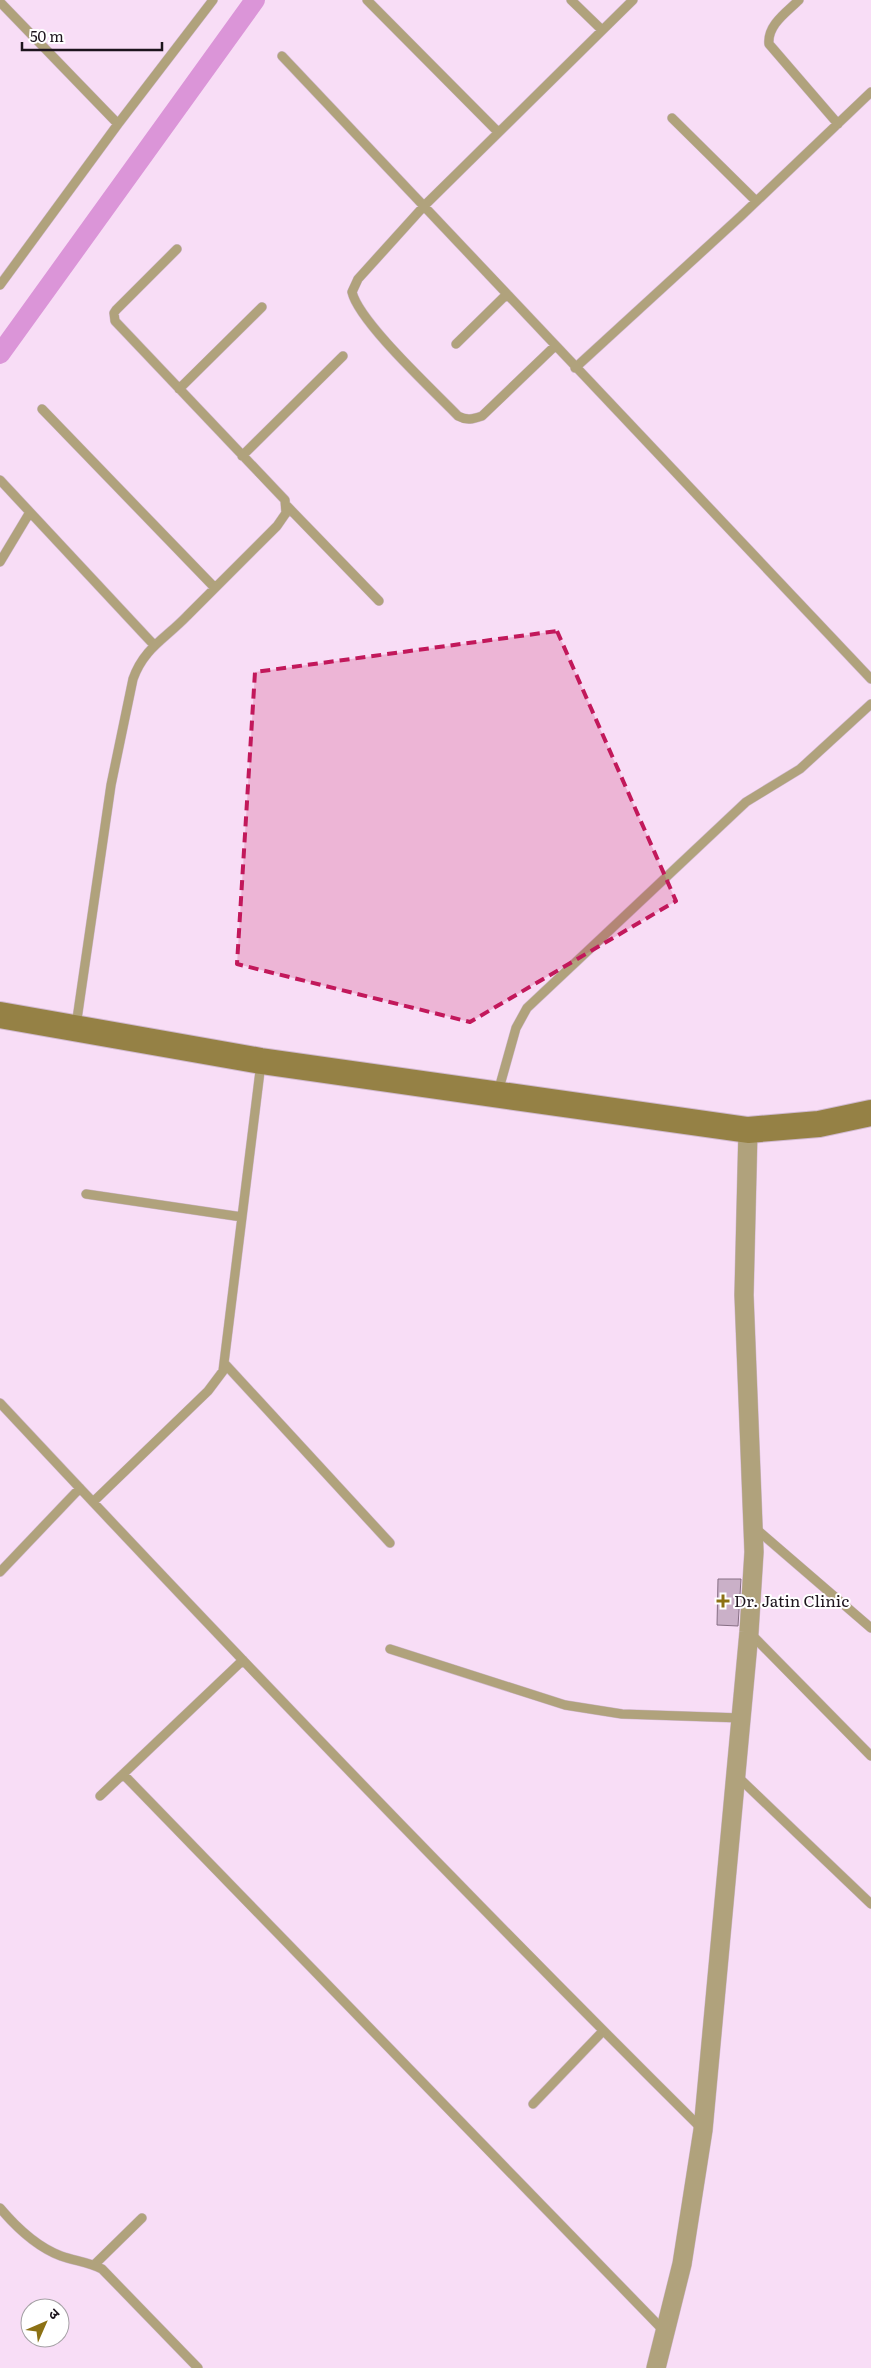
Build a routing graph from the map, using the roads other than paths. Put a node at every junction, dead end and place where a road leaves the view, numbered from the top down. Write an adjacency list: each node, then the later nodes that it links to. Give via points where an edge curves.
1 (213, 0): 11 (lane)
2 (367, 0): 13 (lane)
3 (571, 0): 7 (lane)
4 (633, 0): 7 (lane)
5 (799, 0): 12 (lane, via 772,27 770,44)
6 (0, 2): 11 (lane)
7 (602, 30): 13 (lane)
8 (282, 56): 15 (lane)
9 (871, 92): 12 (lane)
10 (672, 118): 14 (lane)
11 (118, 124): 17 (lane)
12 (838, 124): 14 (lane)
13 (498, 132): 15 (lane)
14 (756, 201): 23 (lane)
15 (424, 206): 18 (lane); 21 (lane, via 353,288 357,307 376,330 464,419 482,416)
16 (177, 249): 24 (lane, via 116,310 114,318)
17 (0, 285)
18 (507, 294): 20 (lane); 21 (lane)
19 (262, 306): 24 (lane)
20 (456, 344)
21 (555, 346): 23 (lane)
22 (343, 356): 26 (lane)
23 (575, 368): 34 (lane)
24 (179, 389): 26 (lane)
25 (42, 409): 31 (lane)
26 (242, 456): 28 (lane)
27 (0, 480): 29 (lane)
28 (287, 506): 31 (lane, via 283,520); 32 (lane)
29 (30, 512): 30 (lane); 33 (lane)
30 (0, 562)
31 (215, 588): 33 (lane)
32 (380, 601)
33 (154, 645): 37 (lane, via 132,679 111,785)
34 (871, 679)
35 (871, 704): 39 (lane, via 800,769 746,802 527,1008 516,1028)
36 (0, 1015): 37 (street)
37 (76, 1028): 38 (street)
38 (261, 1061): 39 (street); 43 (lane)
39 (498, 1094): 41 (street)
40 (871, 1113): 41 (street, via 819,1124)
41 (748, 1130): 48 (street, via 744,1295)
42 (86, 1194): 43 (lane)
43 (242, 1217): 44 (lane)
44 (225, 1364): 47 (lane, via 220,1377 208,1391); 49 (lane)
45 (0, 1403): 46 (lane)
46 (80, 1488): 47 (lane); 50 (lane)
47 (94, 1502): 54 (lane)
48 (753, 1526): 51 (lane); 52 (street)
49 (390, 1543)
50 (0, 1572)
51 (871, 1628)
52 (749, 1632): 55 (street); 56 (lane)
53 (390, 1649): 55 (lane, via 565,1705 622,1714)
54 (243, 1660): 57 (lane); 61 (lane)
55 (741, 1718): 58 (street)
56 (871, 1756)
57 (123, 1774): 59 (lane); 67 (lane)
58 (735, 1774): 60 (lane); 63 (street)
59 (100, 1796)
60 (871, 1904)
61 (603, 2031): 62 (lane); 63 (lane)
62 (533, 2104)
63 (703, 2130): 67 (street, via 682,2264)
64 (0, 2208): 66 (lane, via 23,2232 44,2247 61,2256)
65 (142, 2218): 66 (lane)
66 (94, 2265): 68 (lane, via 119,2285)
67 (666, 2332): 69 (street)
68 (198, 2368)
69 (656, 2368)

